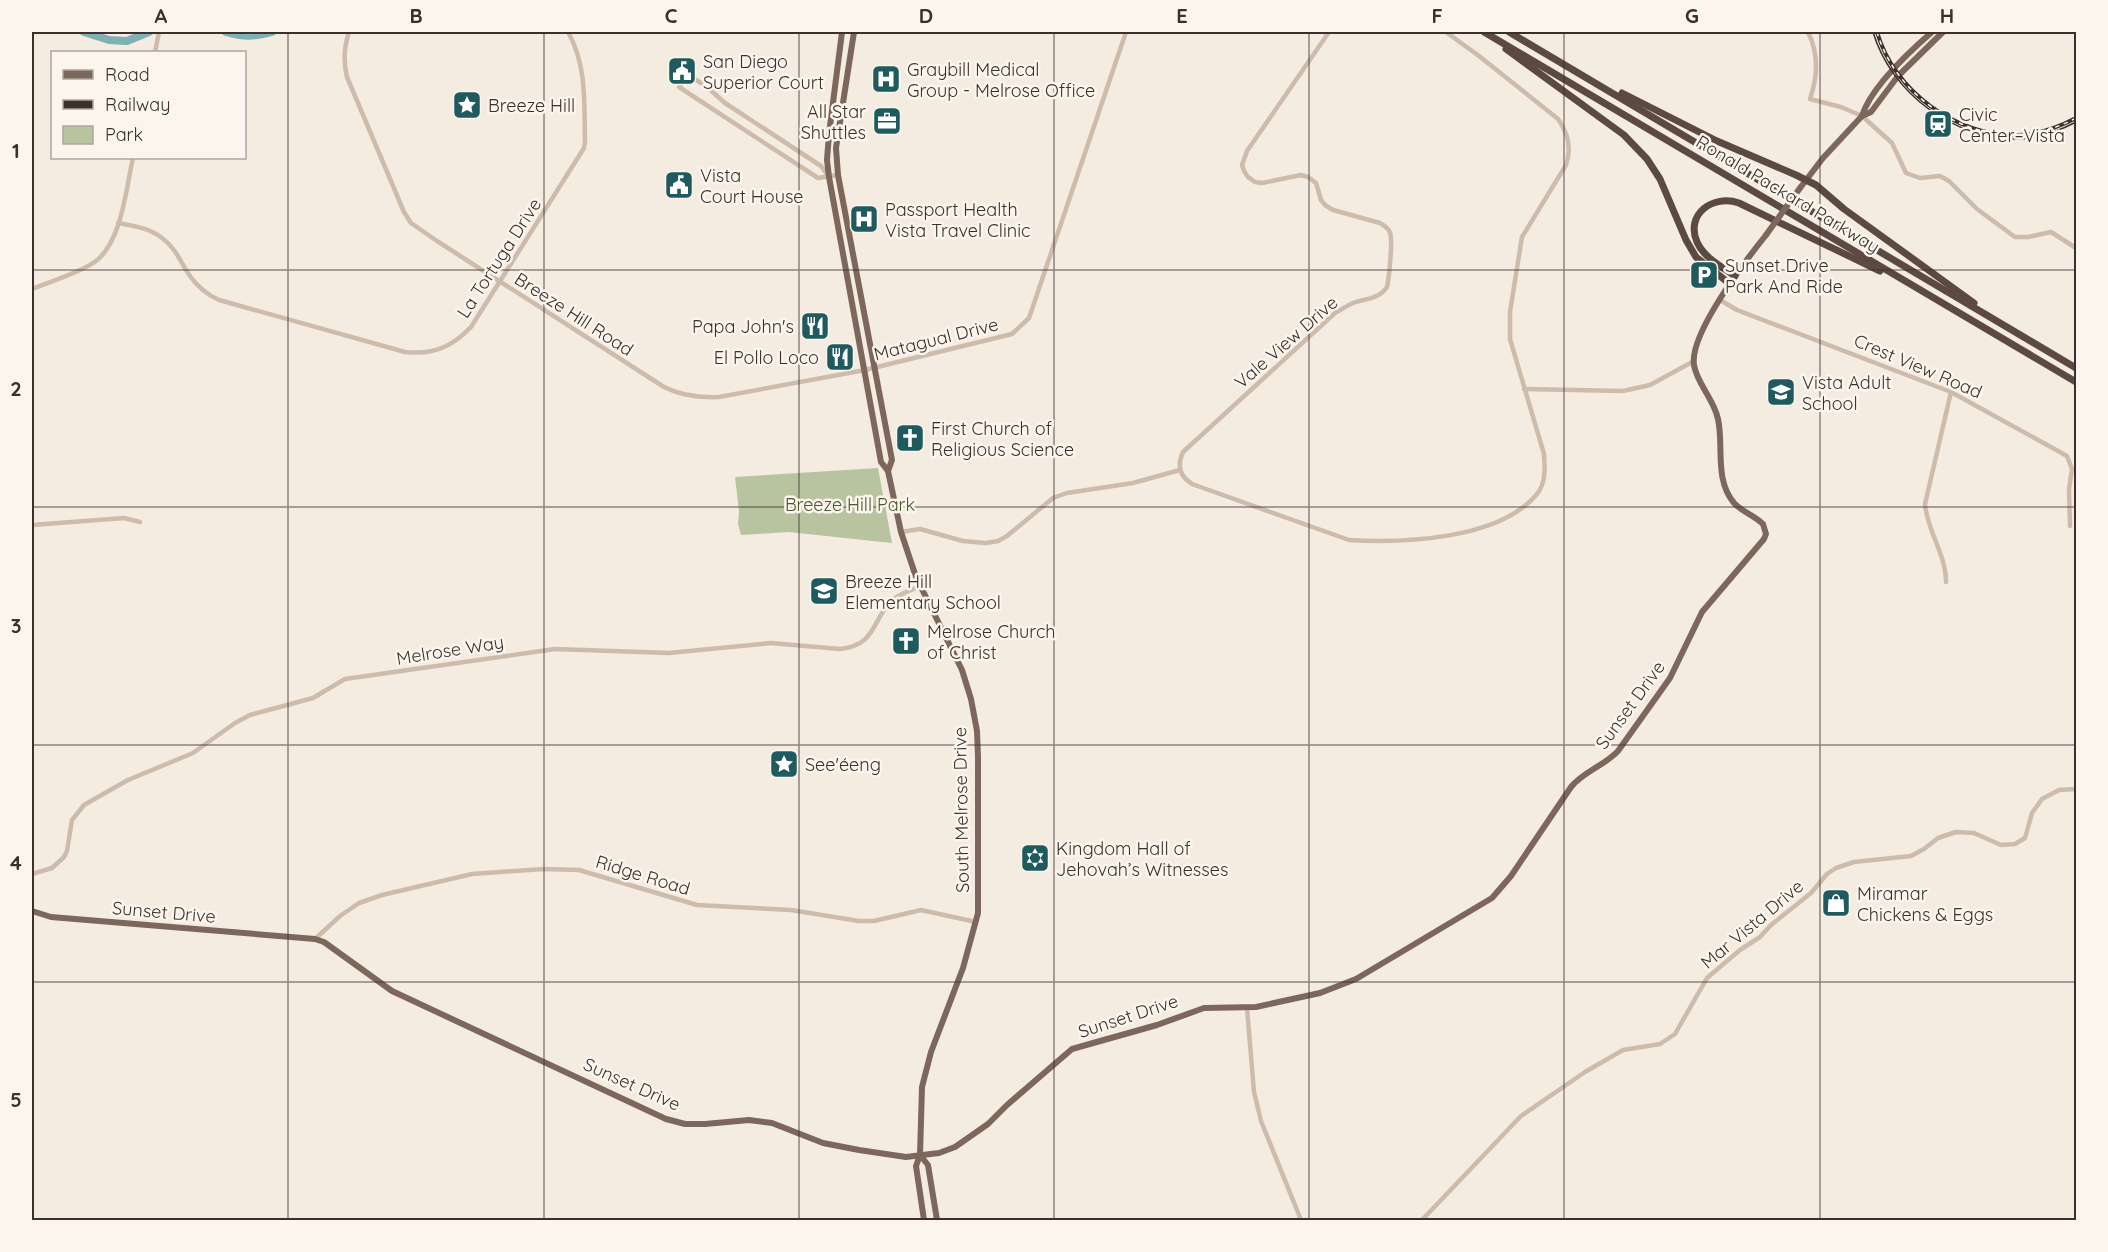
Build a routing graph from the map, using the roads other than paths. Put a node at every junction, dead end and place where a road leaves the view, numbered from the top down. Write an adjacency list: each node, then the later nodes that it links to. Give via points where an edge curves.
1 (159, 32): 14 (street)
2 (349, 32): 24 (street, Breeze Hill Road, via 344,63 347,77 404,212 419,230)
3 (568, 32): 24 (street, La Tortuga Drive, via 581,62 584,148)
4 (842, 32): 19 (main road, South Melrose Drive, via 829,134)
5 (854, 32): 18 (main road, South Melrose Drive, via 836,148)
6 (1126, 32): 31 (street, Matagual Drive, via 1029,318 1012,334)
7 (1329, 32): 37 (street, Vale View Drive, via 1258,133 1242,165 1255,182 1308,177 1316,183 1325,206 1386,227 1392,240 1387,287 1374,299 1349,304 1335,313 1183,452)
8 (1446, 32): 35 (street, via 1558,119 1567,134 1566,165 1519,244 1509,325)
9 (1483, 32): 25 (highway, via 1636,147 1667,192 1690,249); 27 (highway, Ronald Packard Parkway)
10 (1509, 32): 15 (highway, Ronald Packard Parkway)
11 (1808, 32): 16 (street, via 1817,72 1810,99)
12 (1932, 32): 16 (main road, via 1891,72)
13 (1943, 32): 16 (main road, via 1898,76 1871,112)
14 (155, 51)
15 (1567, 65): 20 (highway, via 1717,141); 29 (highway, Ronald Packard Parkway)
16 (1862, 116): 20 (main road); 22 (street, via 1892,143 1901,165 1911,176 1940,176 1949,181 1977,209 2015,237 2051,232)
17 (133, 159): 21 (street)
18 (838, 174): 19 (street); 31 (main road, South Melrose Drive)
19 (829, 177): 19 (street, via 821,166 688,75 679,87 818,178); 33 (main road, South Melrose Drive)
20 (1806, 180): 23 (main road, bridge); 29 (highway)
21 (118, 223): 24 (street, La Tortuga Drive, via 143,228 165,240 190,277 219,300 417,354 453,344 471,327); 26 (street, via 107,250 96,261)
22 (2076, 248)
23 (1735, 276): 25 (main road); 27 (highway, via 1704,253 1694,234 1702,211 1720,200 1739,203)
24 (500, 282): 33 (street, Breeze Hill Road, via 664,387 695,398 719,398)
25 (1730, 284): 28 (main road)
26 (32, 289)
27 (1924, 292): 34 (highway, Ronald Packard Parkway)
28 (1720, 300): 30 (main road, via 1696,348); 36 (street, Crest View Road, via 1737,310)
29 (1995, 320): 32 (highway, Ronald Packard Parkway)
30 (1694, 361): 35 (street, via 1650,385 1626,391); 50 (main road, Sunset Drive, via 1697,376 1718,418 1725,486 1734,504 1763,524 1766,534 1702,612 1670,678 1609,761 1571,787 1492,898 1356,979 1320,993)
31 (874, 368): 33 (street, Matagual Drive); 38 (main road, South Melrose Drive, via 892,460)
32 (2076, 368)
33 (865, 370): 38 (main road, South Melrose Drive, via 881,462)
34 (2076, 382)
35 (1524, 389): 37 (street, via 1544,454 1545,473 1538,494 1505,518 1453,535 1349,540 1192,484)
36 (1951, 392): 41 (street, Crest View Road, via 2067,456 2072,469); 43 (street, via 1925,504)
37 (1180, 470): 42 (street, via 1053,498 1007,536 986,543 920,529)
38 (888, 471): 42 (main road, South Melrose Drive)
39 (140, 522): 40 (street, via 124,518)
40 (32, 525)
41 (2070, 526)
42 (901, 532): 44 (main road, South Melrose Drive)
43 (1946, 582)
44 (920, 586): 46 (street, Melrose Way, via 889,603 870,636 849,648 771,643 669,653 555,649 345,679 313,698 250,715 194,753 128,780 84,805 72,820 64,857 52,868); 48 (main road, South Melrose Drive, via 962,670 977,731)
45 (2076, 789): 55 (street, Mar Vista Drive, via 2058,790 2042,799 2032,813 2025,838 2015,844 2001,845 1974,833 1956,832 1938,838 1911,856 1854,862 1836,868 1760,938 1707,978 1675,1034 1660,1044 1623,1050 1521,1116)
46 (32, 874)
47 (32, 911): 49 (main road, Sunset Drive, via 51,917)
48 (976, 922): 49 (street, Ridge Road, via 924,911 859,921 791,910 698,905 579,870 543,869 472,874 382,895 359,903); 51 (main road, South Melrose Drive, via 922,1087)
49 (315, 939): 51 (main road, Sunset Drive, via 392,991 666,1119 686,1124 749,1120 772,1123 823,1143 906,1157)
50 (1247, 1008): 51 (main road, Sunset Drive, via 1204,1008 1072,1049 972,1136 939,1153); 54 (street, via 1254,1092 1261,1121)
51 (920, 1155): 52 (main road, South Melrose Drive, via 916,1166); 53 (main road, South Melrose Drive, via 928,1165)
52 (924, 1221)
53 (936, 1221)
54 (1301, 1221)
55 (1422, 1221)

